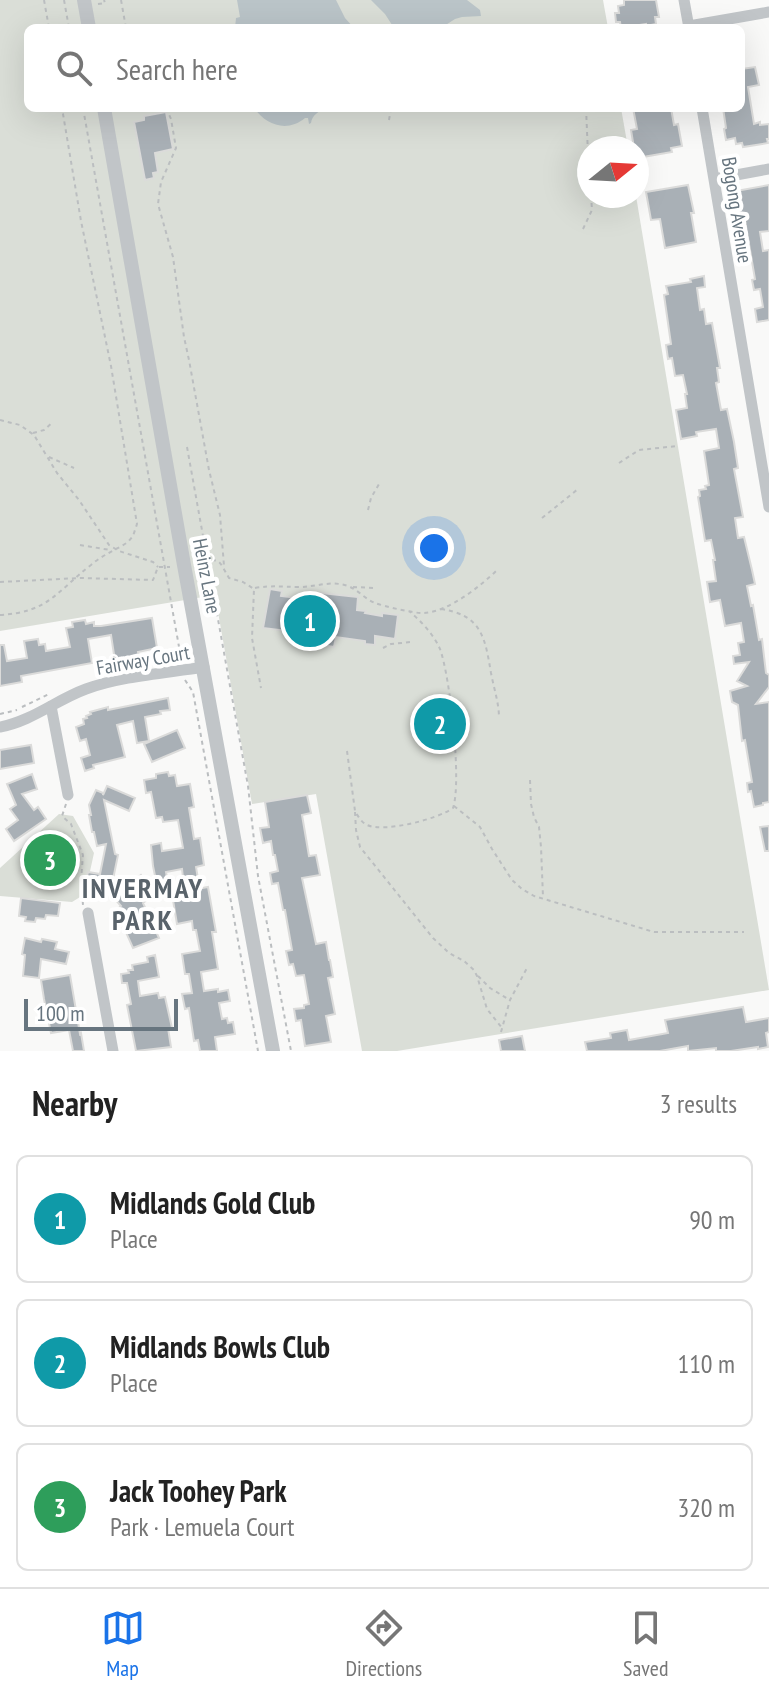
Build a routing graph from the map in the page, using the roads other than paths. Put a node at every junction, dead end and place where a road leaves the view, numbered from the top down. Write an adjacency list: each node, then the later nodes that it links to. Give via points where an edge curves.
1 (84, 0): 4 (street)
2 (684, 0): 5 (street)
3 (769, 12): 6 (street)
4 (88, 24)
5 (688, 24)
6 (705, 24)
7 (105, 112): 13 (street, Heinz Lane)
8 (703, 112): 10 (street, Bogong Avenue)
9 (769, 169): 10 (street)
10 (714, 179): 11 (street, Bogong Avenue)
11 (764, 448): 12 (street, Bogong Avenue)
12 (769, 507)
13 (204, 667): 14 (street, Fairway Court, via 102,684); 19 (street, Heinz Lane)
14 (51, 706): 15 (street, Fairway Court); 16 (street)
15 (0, 727)
16 (68, 795)
17 (88, 913): 18 (street)
18 (113, 1051)
19 (273, 1051)

